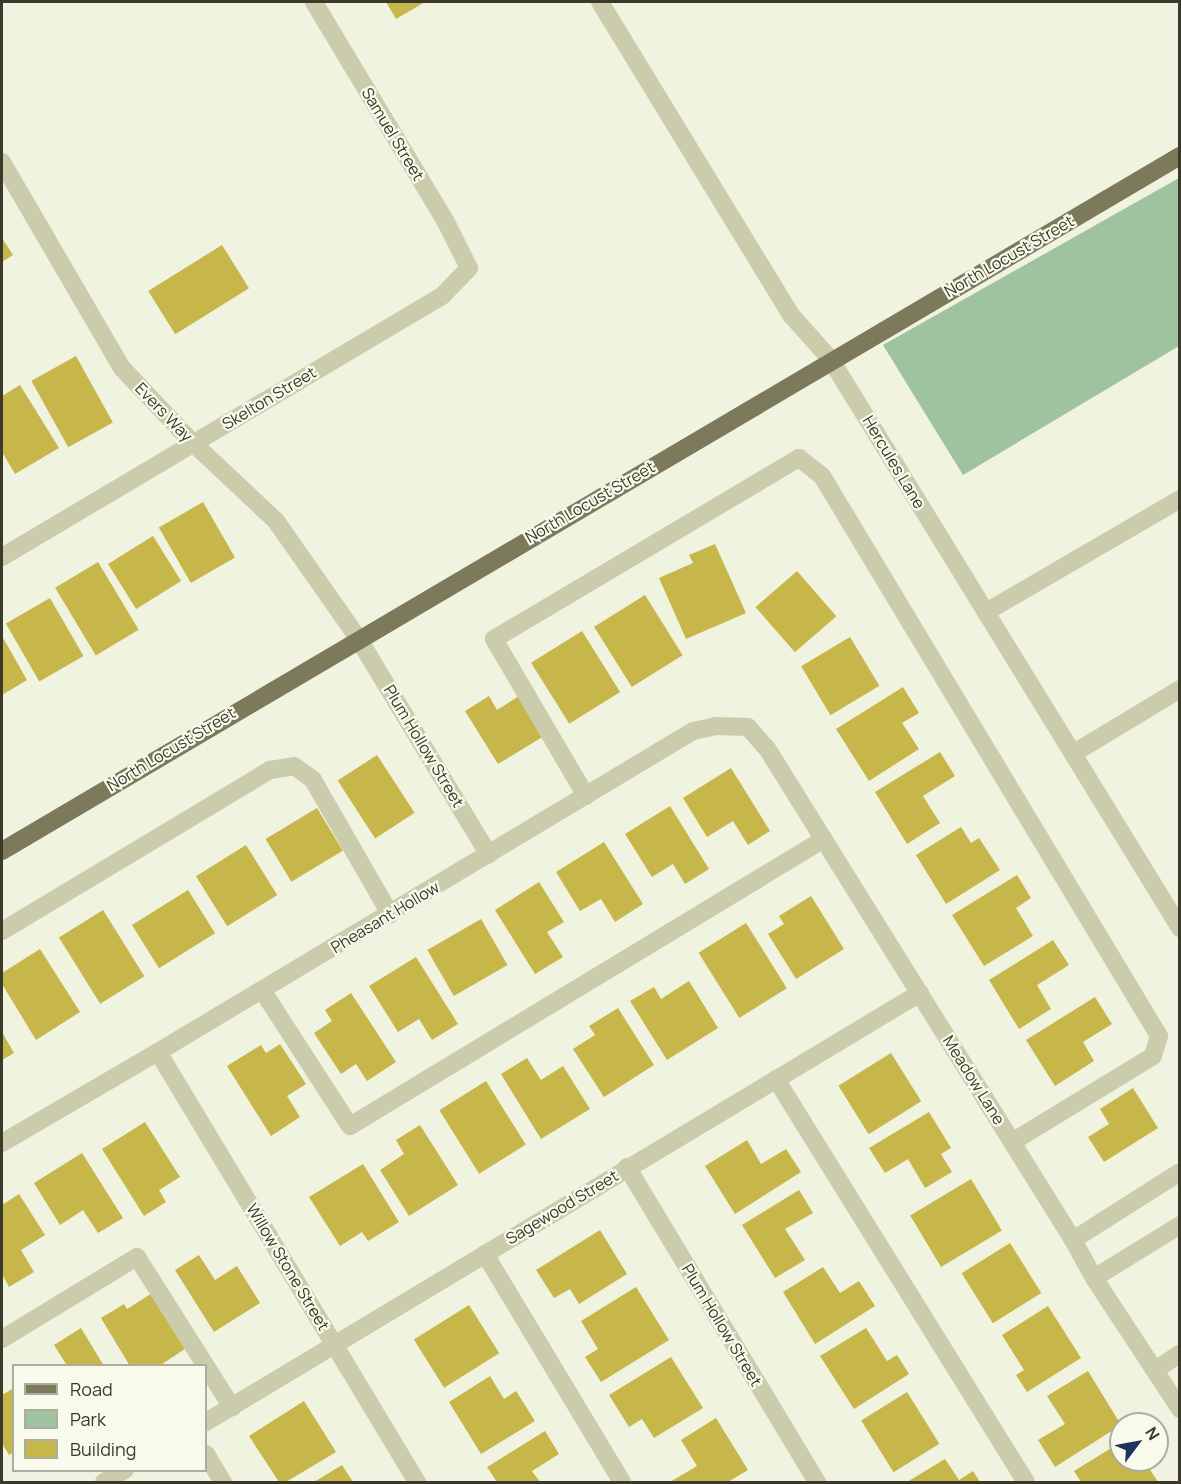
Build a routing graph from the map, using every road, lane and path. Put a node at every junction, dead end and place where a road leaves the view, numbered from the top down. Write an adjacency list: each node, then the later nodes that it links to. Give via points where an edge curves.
1 (314, 2): 5 (street, Samuel Street, via 446,222)
2 (600, 2): 6 (street, Hercules Lane, via 791,315)
3 (1179, 156): 6 (main road, North Locust Street)
4 (2, 162): 7 (street, Evers Way, via 122,368)
5 (469, 268): 7 (street, Skelton Street, via 442,296)
6 (831, 360): 10 (street, Hercules Lane); 11 (main road, North Locust Street)
7 (193, 443): 9 (street, Skelton Street); 11 (street, Evers Way, via 276,521)
8 (1179, 499): 10 (street)
9 (2, 556)
10 (986, 612): 14 (street, Hercules Lane)
11 (358, 638): 17 (main road, North Locust Street); 18 (street, Plum Hollow Street)
12 (1179, 689): 14 (street)
13 (768, 750): 15 (street, Pheasant Hollow, via 748,728 716,726 693,731); 16 (street, Meadow Lane)
14 (1074, 753): 20 (street, Hercules Lane)
15 (586, 796): 18 (street, Pheasant Hollow); 26 (street, via 494,639 799,458 822,476 1159,1036 1153,1056)
16 (824, 839): 22 (street, via 350,1126); 23 (street, Meadow Lane)
17 (2, 850)
18 (489, 855): 19 (street, Pheasant Hollow)
19 (390, 914): 21 (street, via 313,780 294,766 270,770); 22 (street, Pheasant Hollow)
20 (1179, 928)
21 (2, 931)
22 (262, 990): 24 (street, Pheasant Hollow)
23 (920, 993): 25 (street, Sagewood Street); 26 (street, Meadow Lane)
24 (158, 1052): 27 (street, Pheasant Hollow); 35 (street, Willow Stone Street)
25 (776, 1079): 28 (street, Sagewood Street); 50 (street)
26 (1012, 1142): 31 (street, Meadow Lane)
27 (2, 1143)
28 (627, 1167): 32 (street, Sagewood Street); 49 (street, Plum Hollow Street)
29 (1179, 1172): 31 (street)
30 (1179, 1225): 33 (street)
31 (1073, 1240): 33 (street, Meadow Lane)
32 (485, 1254): 35 (street, Sagewood Street); 48 (street)
33 (1094, 1278): 39 (street, Meadow Lane)
34 (2, 1339): 37 (street, via 137,1257)
35 (335, 1345): 40 (street, Sagewood Street); 47 (street, Willow Stone Street)
36 (1179, 1354): 39 (street)
37 (205, 1364)
38 (207, 1368): 40 (street)
39 (1155, 1370): 41 (street, Meadow Lane)
40 (232, 1407): 42 (street, Sagewood Street)
41 (1179, 1409)
42 (207, 1421)
43 (207, 1456): 46 (street)
44 (122, 1472): 45 (street)
45 (104, 1482)
46 (223, 1482)
47 (417, 1482)
48 (622, 1482)
49 (817, 1482)
50 (1026, 1482)

